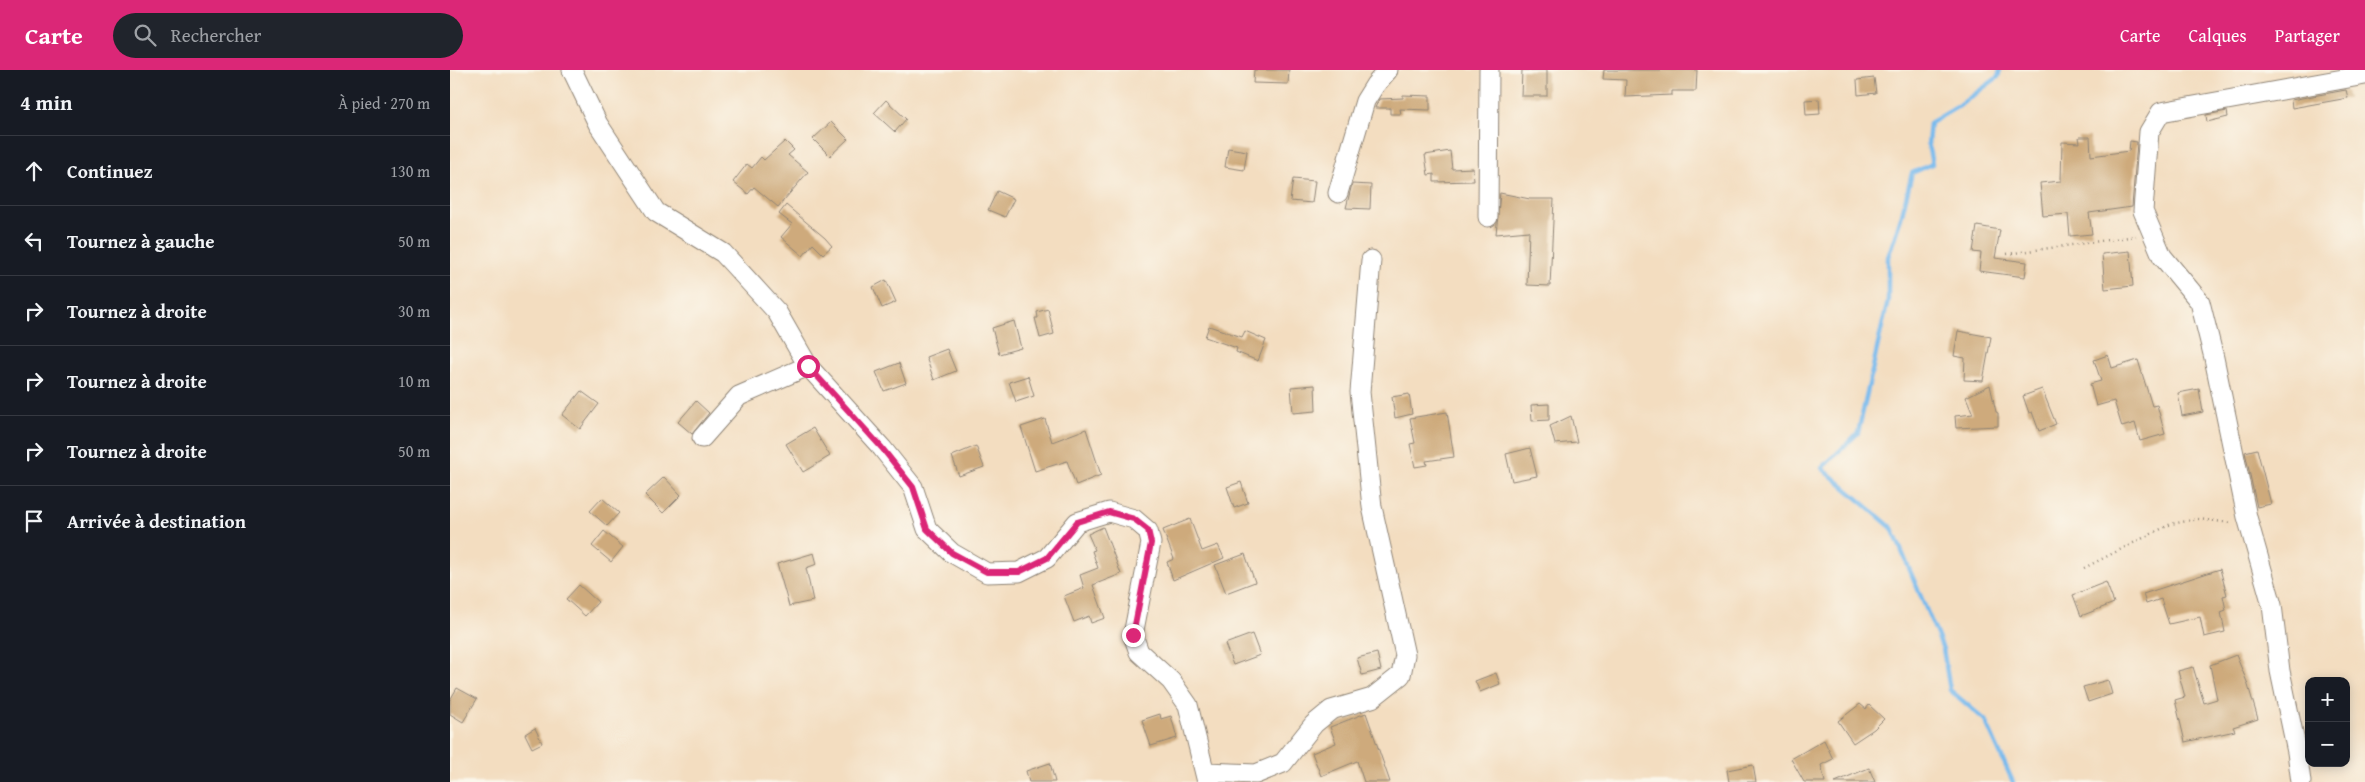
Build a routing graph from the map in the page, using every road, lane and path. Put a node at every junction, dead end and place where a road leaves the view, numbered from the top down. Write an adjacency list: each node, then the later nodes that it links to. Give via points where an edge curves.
1 (572, 70): 10 (street, via 598,124 656,212 723,254 778,312)
2 (1388, 70): 5 (street, via 1365,102)
3 (1489, 70): 6 (street)
4 (2365, 75): 7 (street, via 2161,112 2149,132 2143,211)
5 (1338, 193)
6 (1488, 217)
7 (2152, 231): 8 (path, via 2132,238); 12 (street, via 2162,256 2200,302)
8 (2007, 254)
9 (1371, 260): 14 (street, via 1360,392 1372,507 1406,655 1401,675 1372,698 1331,710 1314,724 1283,762 1256,774)
10 (808, 366): 11 (street, via 739,396); 14 (street, via 913,487 927,529 952,553 987,572 1019,572 1047,558 1077,522 1109,512 1134,519 1148,530 1151,543 1133,635 1139,652 1171,681 1188,705)
11 (702, 438)
12 (2247, 517): 13 (path, via 2230,523 2198,519 2171,524); 15 (street, via 2272,605)
13 (2084, 568)
14 (1206, 777)
15 (2300, 782)

